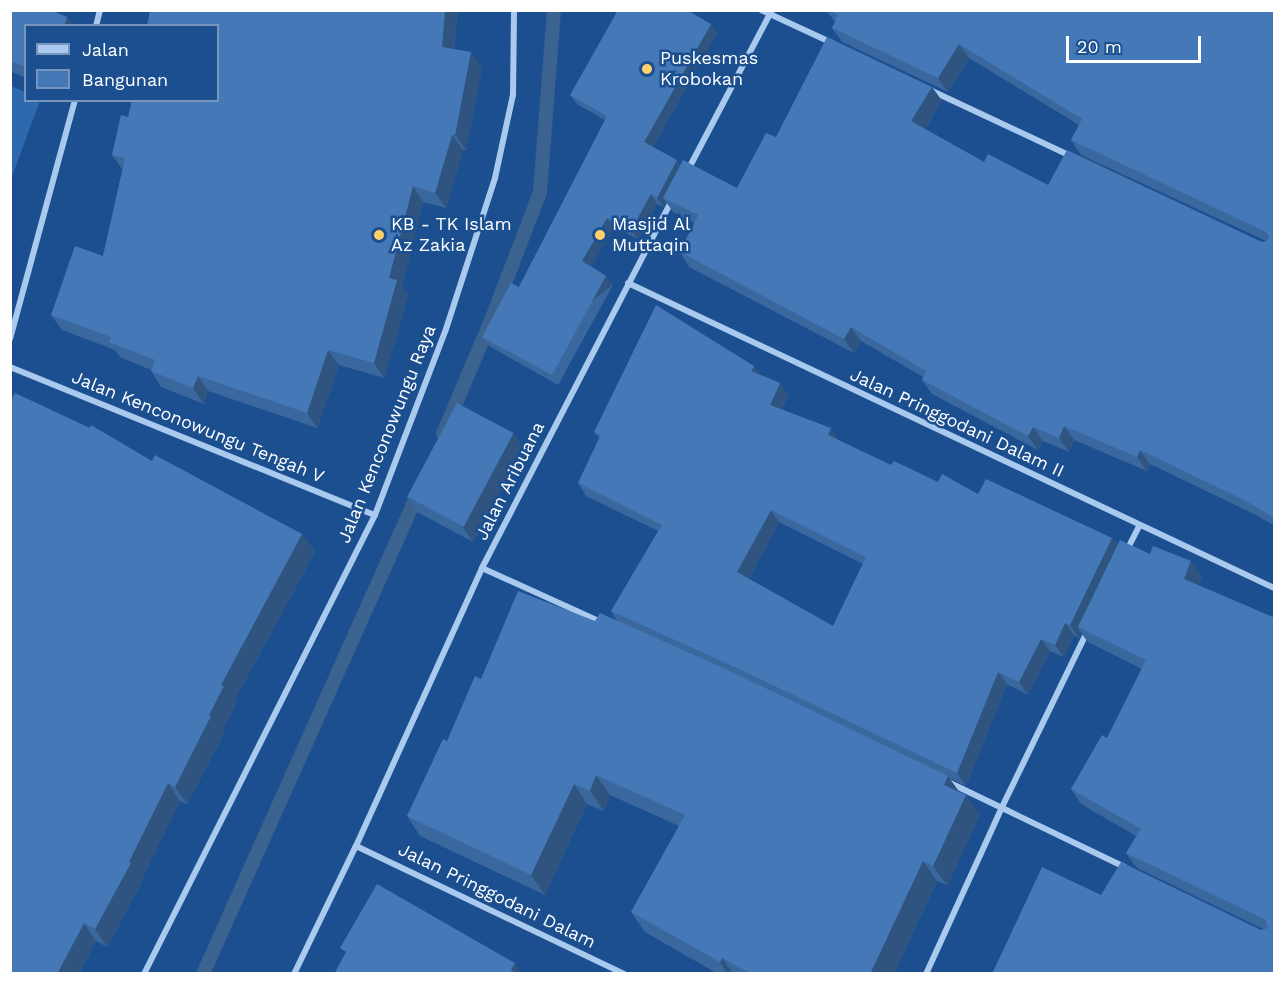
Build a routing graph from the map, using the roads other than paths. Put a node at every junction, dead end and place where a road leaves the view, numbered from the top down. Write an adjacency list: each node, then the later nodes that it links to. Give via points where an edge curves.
1 (514, 10): 13 (street, Jalan Kenconowungu Raya, via 513,95 495,178 446,329)
2 (761, 10): 3 (street)
3 (771, 12): 4 (street); 8 (street)
4 (834, 45)
5 (920, 85): 7 (street)
6 (74, 102): 11 (street)
7 (1081, 160)
8 (682, 180)
9 (677, 190): 10 (street, Jalan Aribuana)
10 (628, 283): 14 (street, Jalan Pringgodani Dalam II); 16 (street, Jalan Aribuana)
11 (10, 339)
12 (10, 367): 13 (street, Jalan Kenconowungu Tengah V)
13 (375, 515): 24 (street, Jalan Kenconowungu Raya)
14 (1139, 526): 15 (street); 17 (street, Jalan Pringgodani Dalam II)
15 (1124, 557)
16 (483, 568): 19 (street); 22 (street, Jalan Aribuana)
17 (1275, 588)
18 (1093, 620): 21 (street)
19 (604, 623)
20 (938, 777): 21 (street)
21 (1002, 807): 23 (street); 27 (street)
22 (356, 846): 25 (street, Jalan Aribuana); 26 (street, Jalan Pringgodani Dalam)
23 (1128, 868)
24 (144, 974)
25 (294, 974)
26 (624, 974)
27 (926, 974)

